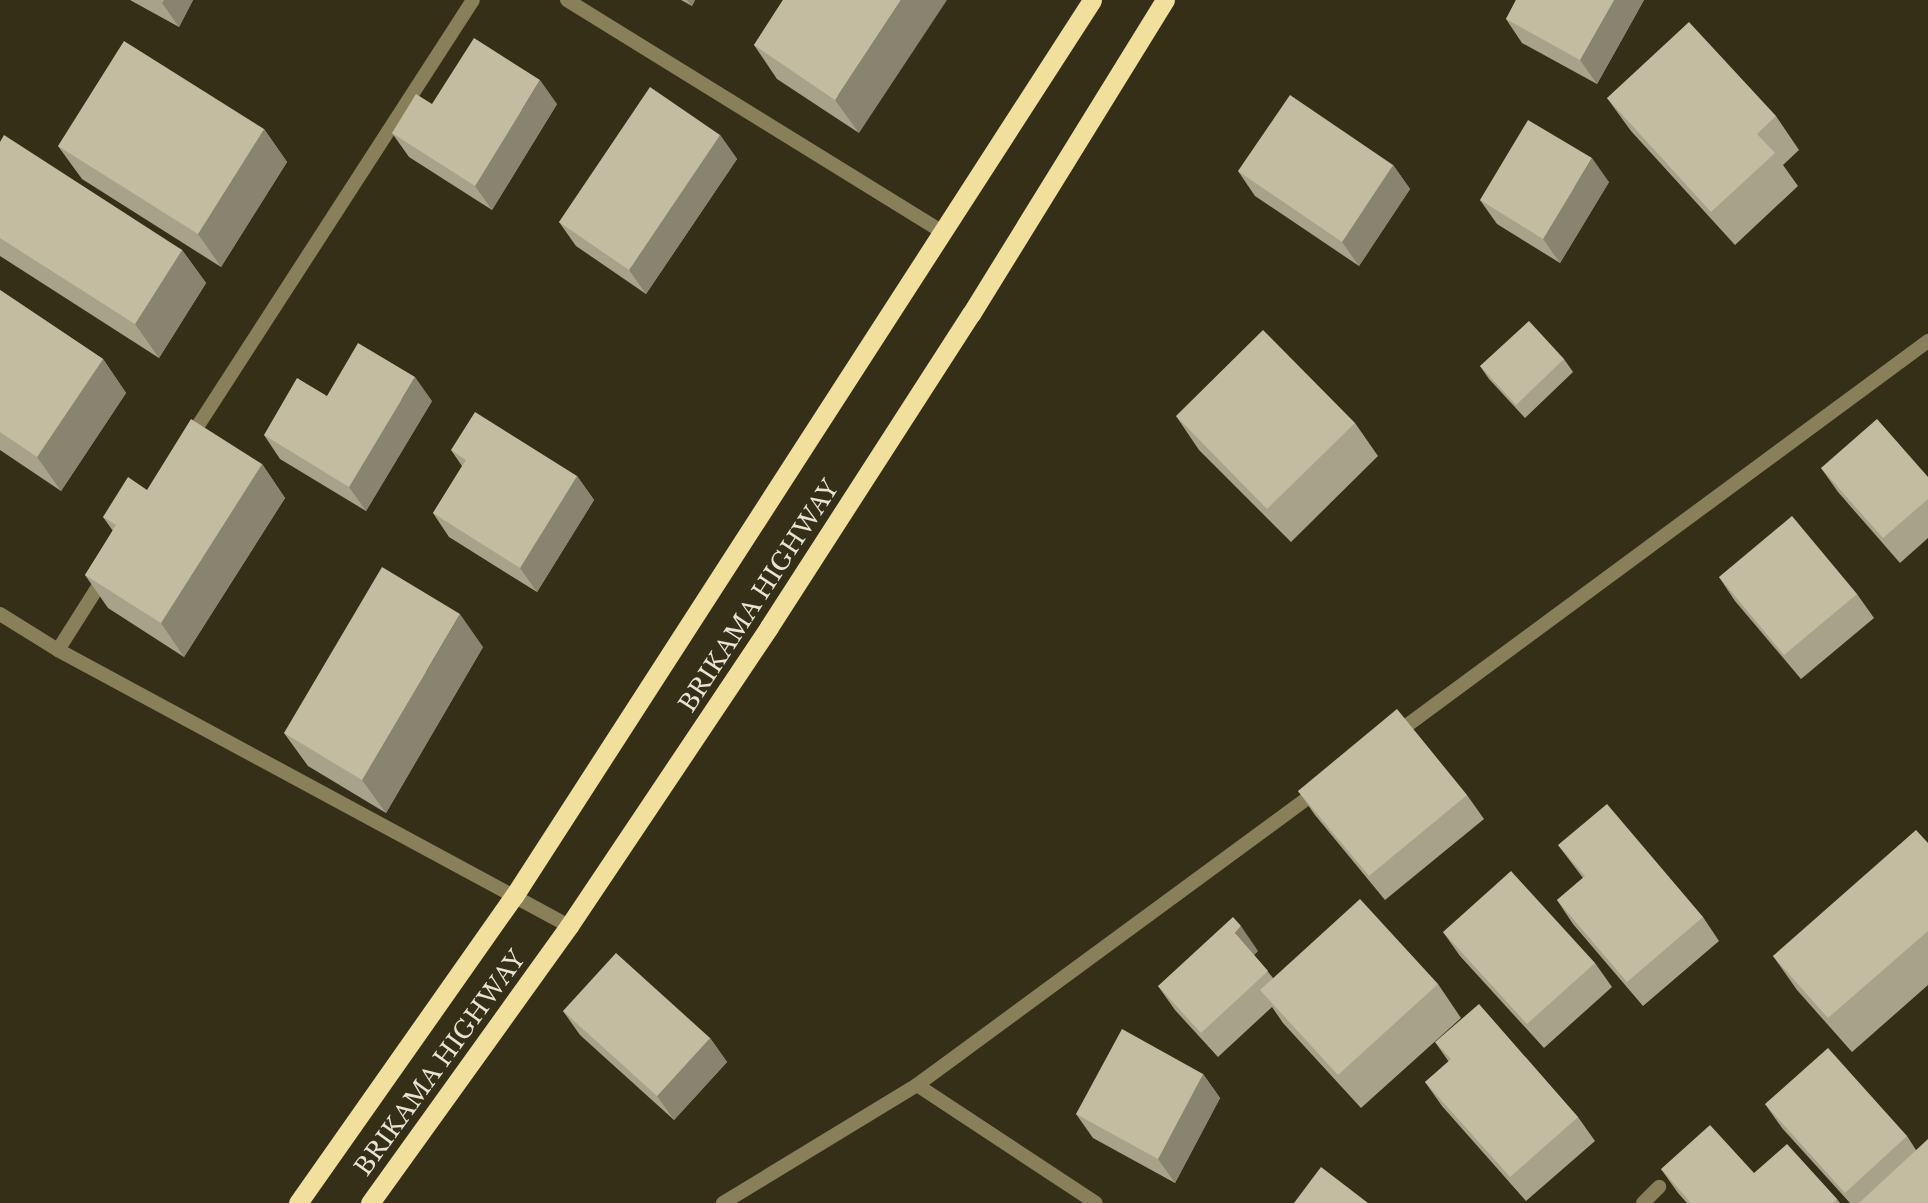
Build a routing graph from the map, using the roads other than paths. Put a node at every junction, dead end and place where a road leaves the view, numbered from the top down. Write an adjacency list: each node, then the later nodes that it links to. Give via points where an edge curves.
1 (473, 0): 7 (street)
2 (567, 0): 5 (street)
3 (1092, 0): 5 (highway, BRIKAMA HIGHWAY)
4 (1165, 0): 14 (highway, BRIKAMA HIGHWAY, via 919,395)
5 (941, 231): 13 (highway, BRIKAMA HIGHWAY)
6 (1928, 341): 11 (street)
7 (184, 448)
8 (117, 555): 10 (street)
9 (0, 614): 10 (street)
10 (58, 650): 13 (street)
11 (1378, 747)
12 (1333, 780): 15 (street)
13 (514, 896): 14 (street); 17 (highway, BRIKAMA HIGHWAY)
14 (569, 926): 18 (highway, BRIKAMA HIGHWAY)
15 (917, 1085): 19 (street); 20 (street)
16 (1659, 1187): 21 (street)
17 (298, 1203)
18 (370, 1203)
19 (723, 1203)
20 (1096, 1203)
21 (1643, 1203)

